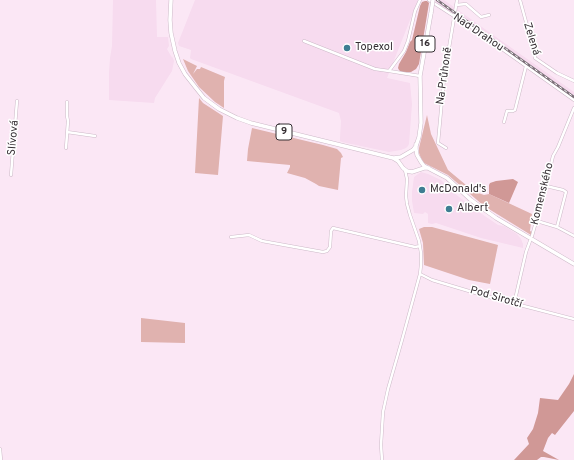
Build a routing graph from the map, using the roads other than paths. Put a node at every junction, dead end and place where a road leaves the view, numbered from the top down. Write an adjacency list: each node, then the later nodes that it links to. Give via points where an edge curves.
1 (171, 0): 27 (main road, 9, via 171,33 177,57 189,80 214,105 231,116 250,123)
2 (420, 0): 12 (street, via 404,51)
3 (429, 0): 9 (street, Nad Drahou)
4 (433, 0): 13 (main road, 16, bridge)
5 (457, 0): 7 (street, Na Průhoně)
6 (520, 0): 14 (street, Zelená, via 535,58)
7 (456, 5): 8 (street, via 466,4 481,17); 9 (street, Na Průhoně)
8 (489, 15)
9 (454, 17): 11 (street, Nad Drahou, via 471,26); 24 (street, Na Průhoně, via 444,78 438,143)
10 (304, 41): 12 (street, via 375,69)
11 (526, 66): 15 (street, Nad Drahou); 19 (street, via 515,110 507,111)
12 (389, 71): 13 (street)
13 (420, 76): 22 (main road, 16, via 421,123)
14 (574, 81)
15 (574, 100)
16 (17, 101): 33 (street, Slívová)
17 (67, 102): 20 (street)
18 (574, 108): 35 (street, Komenského, via 553,156)
19 (504, 122)
20 (67, 132): 21 (street); 23 (street)
21 (95, 136)
22 (416, 144): 25 (main road, 16); 28 (main road, 16)
23 (66, 148)
24 (446, 148)
25 (408, 153): 26 (main road, 9); 28 (main road, via 414,153)
26 (404, 155): 27 (main road, 9); 29 (main road)
27 (392, 158): 29 (main road, 9)
28 (419, 158): 30 (main road, via 422,164); 32 (main road, via 419,166)
29 (401, 165): 31 (main road, 9)
30 (429, 168): 32 (main road); 45 (main road, via 453,183 496,218)
31 (404, 170): 32 (main road); 34 (street)
32 (415, 171): 34 (street, via 409,176)
33 (11, 175)
34 (408, 181): 44 (street, via 407,204)
35 (546, 186): 37 (street); 38 (street, Komenského)
36 (569, 189): 37 (street)
37 (565, 191): 39 (street)
38 (537, 221): 39 (street); 41 (street, Komenského)
39 (557, 227): 42 (street)
40 (231, 236): 44 (street, via 249,235 260,240 323,252 327,251 330,245 333,228)
41 (532, 236)
42 (574, 236)
43 (530, 241): 47 (street)
44 (420, 246): 46 (street)
45 (574, 264)
46 (420, 274): 47 (street, Pod Sirotčí, via 432,280); 51 (street, via 383,412)
47 (514, 304): 48 (street, Pod Sirotčí)
48 (574, 319)
49 (0, 449): 50 (street)
50 (1, 460)
51 (382, 460)

